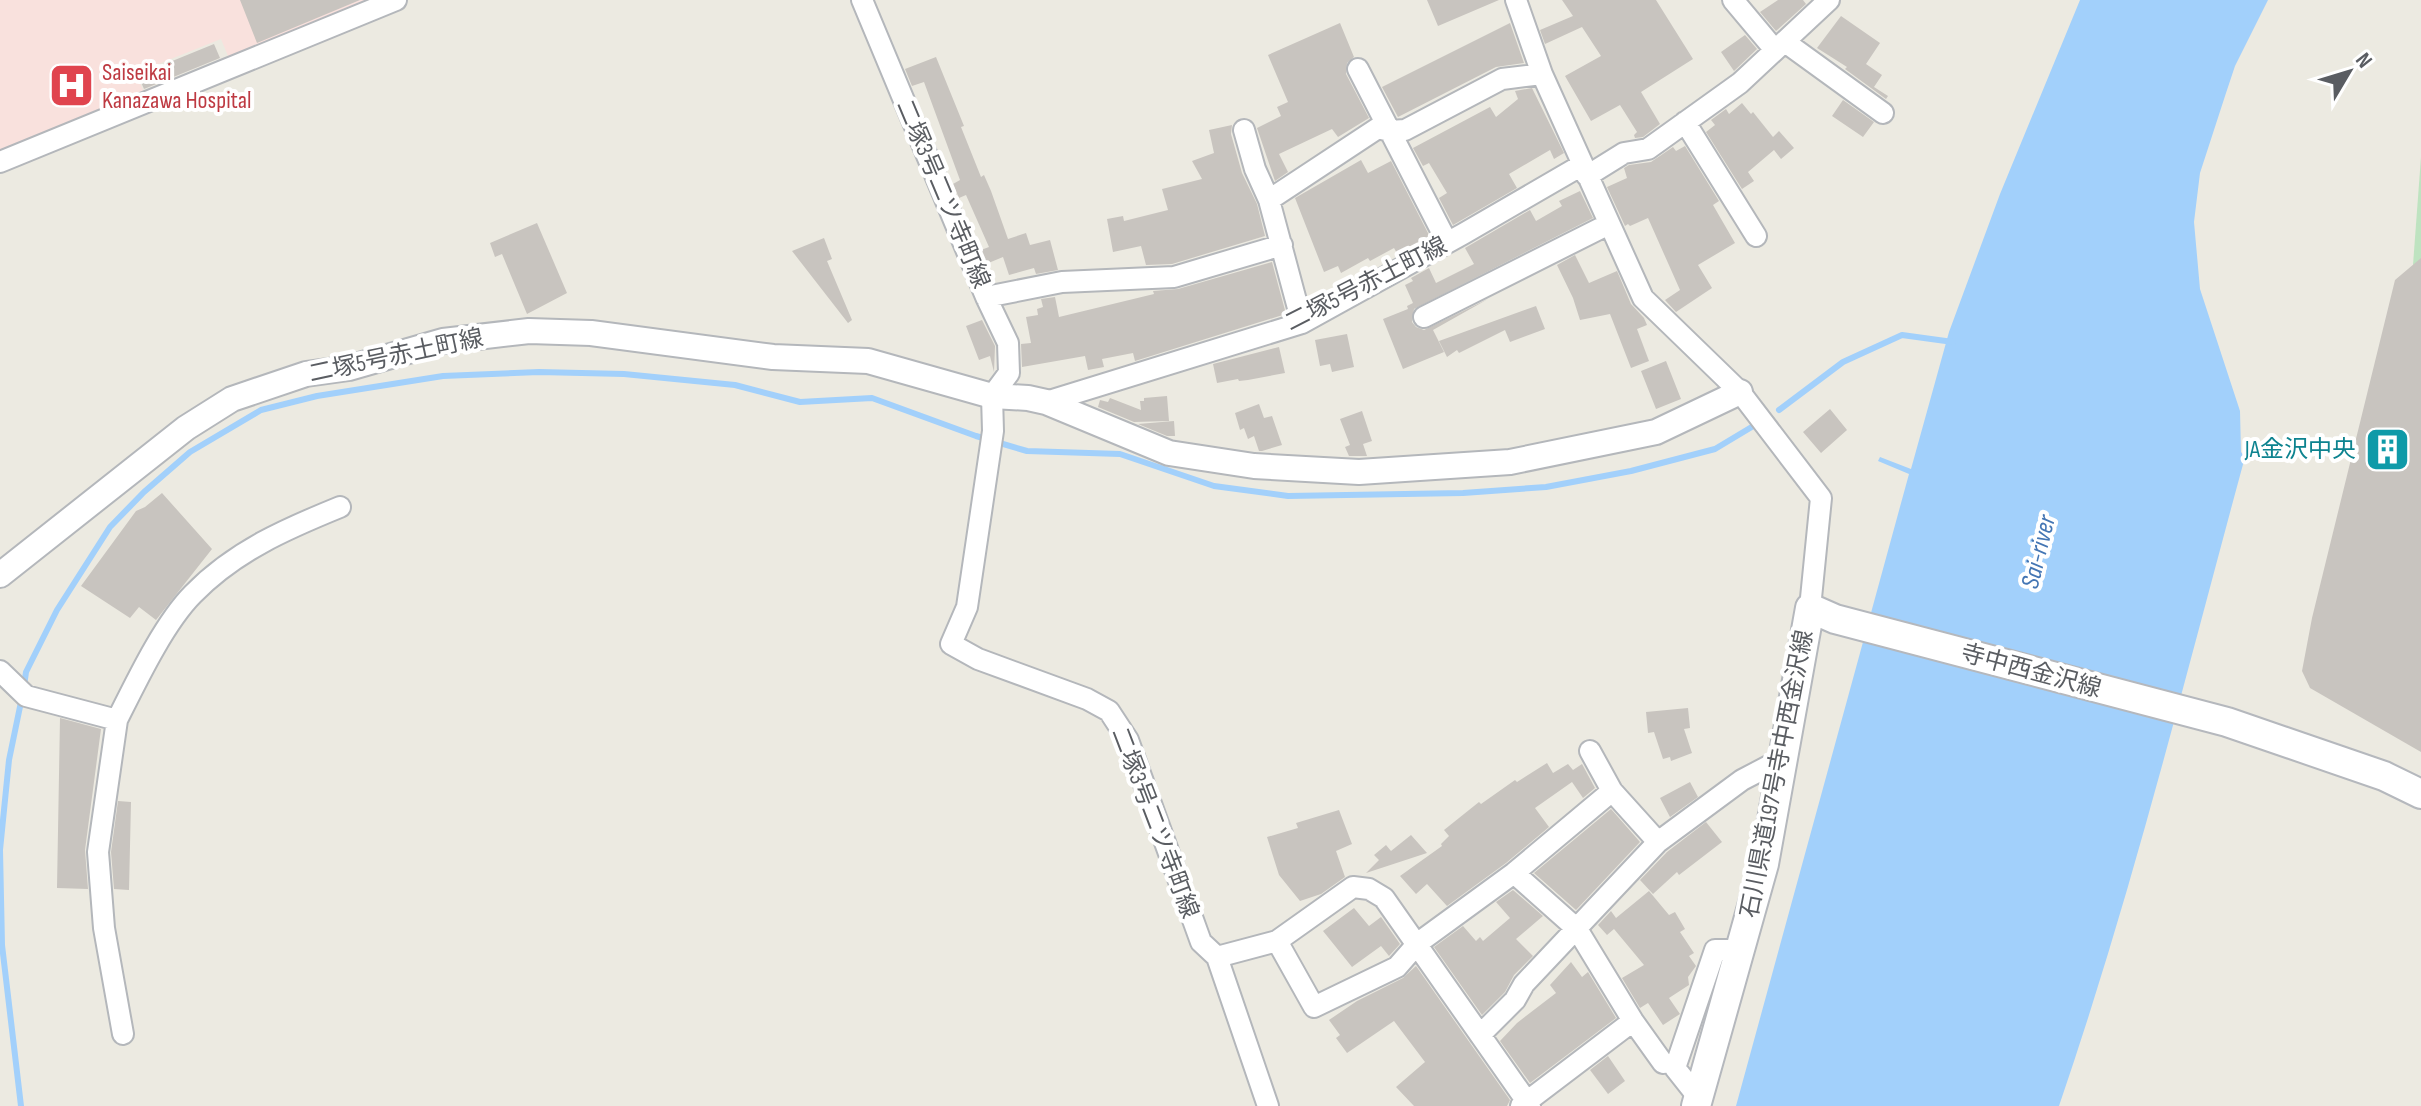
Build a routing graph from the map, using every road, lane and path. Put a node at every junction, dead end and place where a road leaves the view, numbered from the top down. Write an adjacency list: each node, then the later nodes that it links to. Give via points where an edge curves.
1 (396, 0): 13 (street)
2 (862, 0): 20 (street, 二塚3号二ツ寺町線)
3 (1516, 0): 8 (street)
4 (1733, 0): 6 (street)
5 (1829, 0): 6 (street, 二塚5号赤土町線)
6 (1780, 46): 9 (street); 10 (street, 二塚5号赤土町線)
7 (1358, 69): 12 (street)
8 (1542, 74): 12 (street, via 1502,79 1405,130); 14 (street)
9 (1883, 113)
10 (1685, 122): 14 (street, 二塚5号赤土町線, via 1648,149); 17 (street)
11 (1244, 130): 15 (street)
12 (1390, 131): 15 (street, via 1378,128); 18 (street)
13 (0, 162)
14 (1584, 170): 16 (street); 18 (street, 二塚5号赤土町線)
15 (1269, 200): 19 (street)
16 (1609, 224): 21 (street); 23 (street, via 1643,298)
17 (1756, 236)
18 (1447, 242): 22 (street, 二塚5号赤土町線)
19 (1282, 245): 20 (street, via 1174,277 1062,282); 22 (street)
20 (986, 297): 24 (street, 二塚3号二ツ寺町線, via 1008,343 1009,373)
21 (1424, 317)
22 (1302, 323): 25 (street, 二塚5号赤土町線)
23 (1740, 392): 25 (street, 二塚5号赤土町線, via 1656,432 1510,462 1359,472 1254,466 1169,453); 28 (street, via 1821,498)
24 (992, 396): 25 (street, 二塚5号赤土町線); 27 (street, 二塚5号赤土町線, via 868,361 773,357 591,333 529,331 443,341 349,368 306,374 232,399 186,428); 40 (street, 二塚3号二ツ寺町線, via 993,431 967,607 951,644 1109,711 1128,740 1201,942)
25 (1046, 402)
26 (340, 507): 30 (street, via 268,538 225,565 191,596)
27 (0, 575)
28 (1823, 613): 32 (main road, 石川県道197号寺中西金沢線); 34 (main road, 寺中西金沢線, via 2227,722 2384,776)
29 (12, 683): 30 (street)
30 (117, 720): 42 (street, via 98,852 104,928)
31 (1590, 751): 33 (street)
32 (1784, 758): 35 (street, via 1742,780); 45 (main road, 石川県道197号寺中西金沢線, via 1764,864)
33 (1612, 791): 35 (street); 36 (street)
34 (2421, 794)
35 (1658, 842): 37 (street)
36 (1514, 873): 37 (street); 39 (street)
37 (1577, 929): 41 (street); 43 (street)
38 (1277, 941): 39 (street, via 1353,887 1384,898); 39 (street, via 1314,1007 1397,967); 40 (street)
39 (1418, 943): 43 (street)
40 (1217, 957): 47 (street)
41 (1633, 1021): 44 (street); 46 (street)
42 (123, 1034)
43 (1480, 1035): 46 (street)
44 (1663, 1063)
45 (1697, 1101)
46 (1526, 1104)
47 (1268, 1106)

